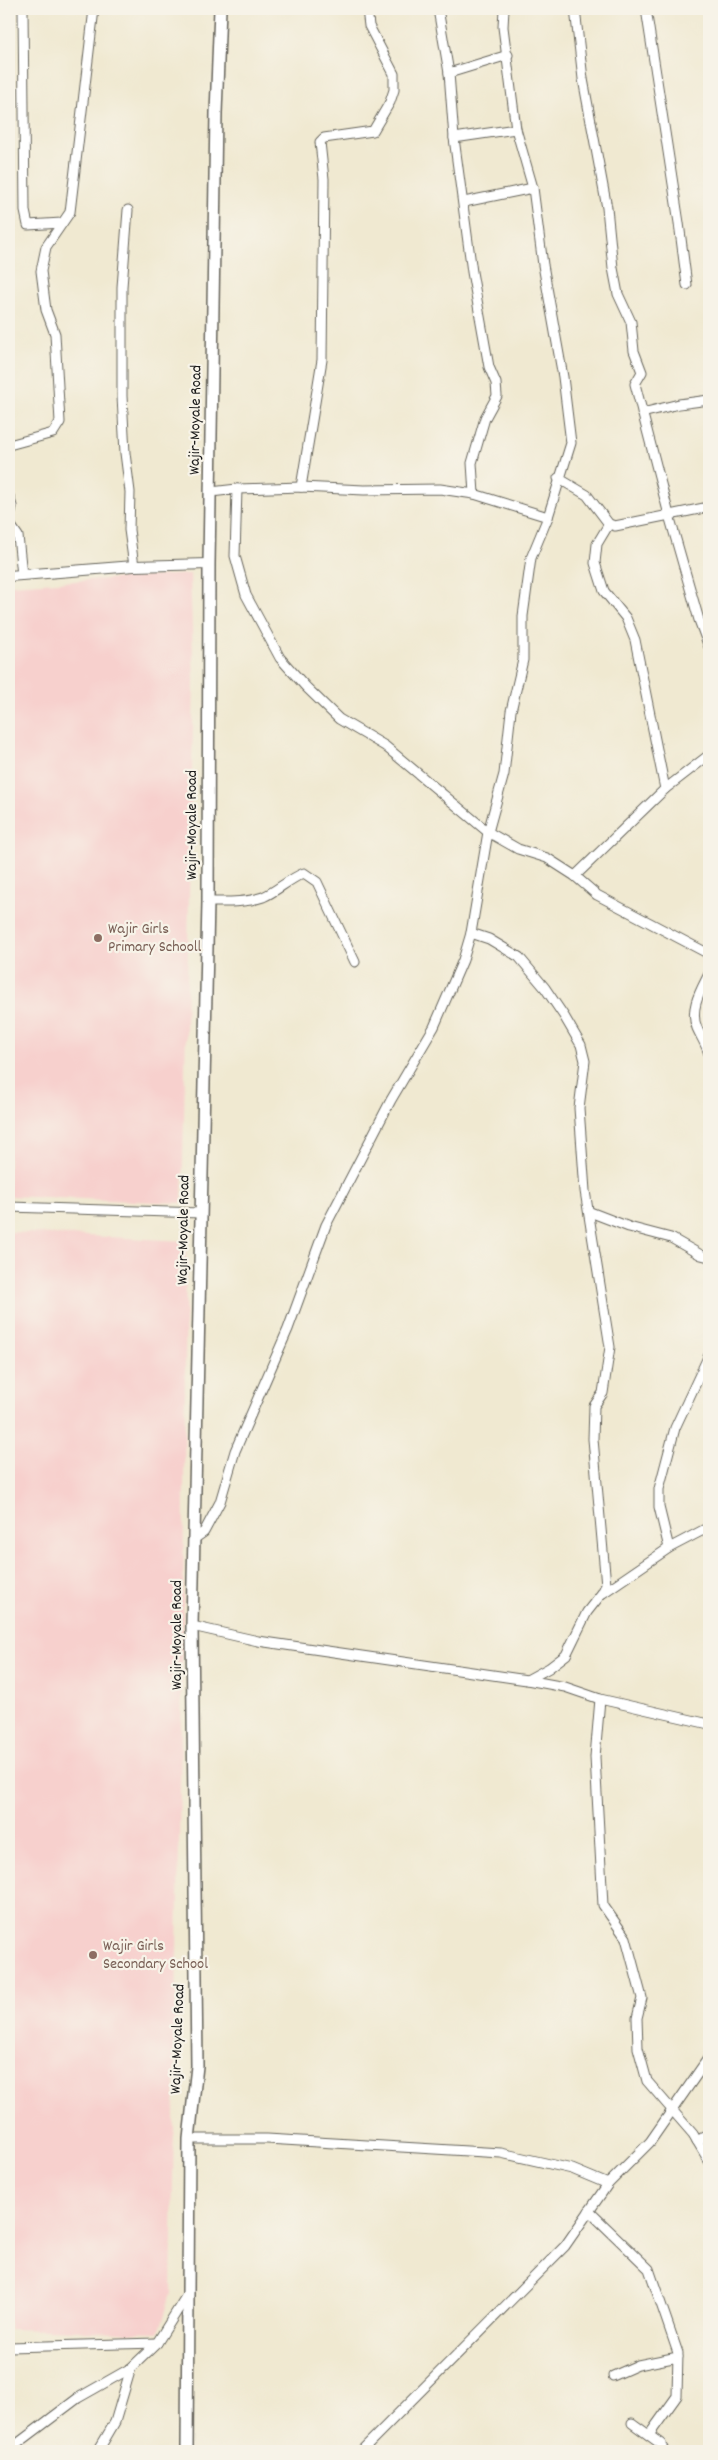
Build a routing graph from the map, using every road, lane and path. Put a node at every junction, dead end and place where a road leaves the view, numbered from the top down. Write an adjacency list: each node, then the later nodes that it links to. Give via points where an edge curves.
1 (23, 9): 16 (street, via 25,211 28,225)
2 (94, 9): 16 (street, via 70,212)
3 (220, 9): 24 (main road, Wajir-Moyale Road)
4 (367, 9): 22 (street, via 369,26 394,74 394,90 382,120 373,131 324,138 320,142 324,179 322,360)
5 (438, 9): 10 (street)
6 (504, 9): 9 (street, via 503,27)
7 (575, 9): 19 (street, via 583,79 607,208 613,268 618,294 631,322 634,351 642,372 636,384)
8 (646, 9): 17 (street)
9 (508, 55): 10 (street); 11 (street)
10 (449, 73): 12 (street)
11 (516, 130): 12 (street); 13 (street)
12 (454, 138): 14 (street)
13 (533, 188): 14 (street); 21 (street, via 543,265 564,377 571,443)
14 (464, 202): 25 (street, via 472,272 497,396 485,418 472,463)
15 (128, 210): 32 (street, via 122,287 122,396)
16 (62, 223): 20 (street, via 46,247 41,271 46,310 55,334 60,422 53,432)
17 (687, 285)
18 (709, 400): 19 (street)
19 (642, 413): 28 (street)
20 (9, 445)
21 (558, 478): 29 (street); 30 (street, via 587,495)
22 (301, 487): 23 (street); 25 (street, via 440,489)
23 (237, 490): 24 (street); 38 (street, via 235,556 246,595 280,658 339,719 385,746)
24 (211, 492): 31 (main road, Wajir-Moyale Road)
25 (474, 494): 29 (street)
26 (9, 496): 34 (street, via 12,506 9,523 18,536)
27 (709, 507): 28 (street)
28 (669, 515): 30 (street, via 615,526); 35 (street)
29 (548, 517): 38 (street, via 531,558 523,616 523,660 511,712 504,774)
30 (609, 524): 37 (street, via 597,544 595,563 604,591 626,618 635,640)
31 (209, 564): 32 (street); 40 (main road, Wajir-Moyale Road)
32 (134, 566): 34 (street)
33 (9, 576): 34 (street)
34 (22, 576)
35 (709, 647)
36 (709, 755): 37 (street)
37 (665, 789): 39 (street)
38 (488, 832): 39 (street, via 518,849 547,858); 41 (street)
39 (575, 876): 42 (street, via 597,895)
40 (208, 902): 43 (street, via 262,897 297,876 309,875 317,882); 47 (main road, Wajir-Moyale Road)
41 (470, 932): 48 (street, via 519,956 545,988 581,1045 585,1061 579,1108 585,1191); 52 (street, via 463,960 434,1027 326,1225 288,1329 235,1451 220,1502 204,1532)
42 (709, 954)
43 (355, 962)
44 (709, 974): 45 (street, via 696,1001 694,1016)
45 (709, 1054)
46 (9, 1207): 47 (street)
47 (201, 1212): 52 (main road, Wajir-Moyale Road)
48 (590, 1212): 49 (street, via 629,1227 672,1238); 54 (street, via 610,1347 603,1392 594,1406 593,1439 606,1576)
49 (709, 1257)
50 (709, 1355): 53 (street, via 675,1428 659,1489 659,1506)
51 (709, 1526): 53 (street)
52 (194, 1539): 55 (main road, Wajir-Moyale Road)
53 (669, 1548): 54 (street)
54 (602, 1593): 56 (street, via 587,1612 566,1655)
55 (192, 1626): 56 (street, via 258,1640); 62 (main road, Wajir-Moyale Road, via 197,2066)
56 (527, 1680): 57 (street)
57 (600, 1698): 58 (street); 60 (street, via 595,1757 603,1905 626,1938 642,1998 638,2048 642,2064 648,2081)
58 (709, 1724)
59 (709, 2056): 60 (street)
60 (672, 2111): 63 (street); 65 (street, via 650,2142)
61 (709, 2134): 63 (street)
62 (189, 2139): 65 (street, via 267,2139 501,2153 572,2169); 67 (main road, Wajir-Moyale Road)
63 (697, 2141): 64 (street)
64 (709, 2161)
65 (608, 2184): 66 (street)
66 (589, 2211): 70 (street, via 650,2269); 78 (street, via 565,2246)
67 (187, 2295): 68 (street); 77 (main road, Wajir-Moyale Road)
68 (157, 2343): 69 (street); 71 (street)
69 (9, 2347)
70 (678, 2357): 72 (street, via 638,2365); 74 (street, via 678,2396)
71 (131, 2368): 75 (street, via 78,2398); 76 (street, via 115,2422)
72 (613, 2376)
73 (632, 2423): 74 (street)
74 (649, 2435): 79 (street, via 661,2444)
75 (9, 2450)
76 (98, 2451)
77 (187, 2451)
78 (361, 2451)
79 (664, 2451)

